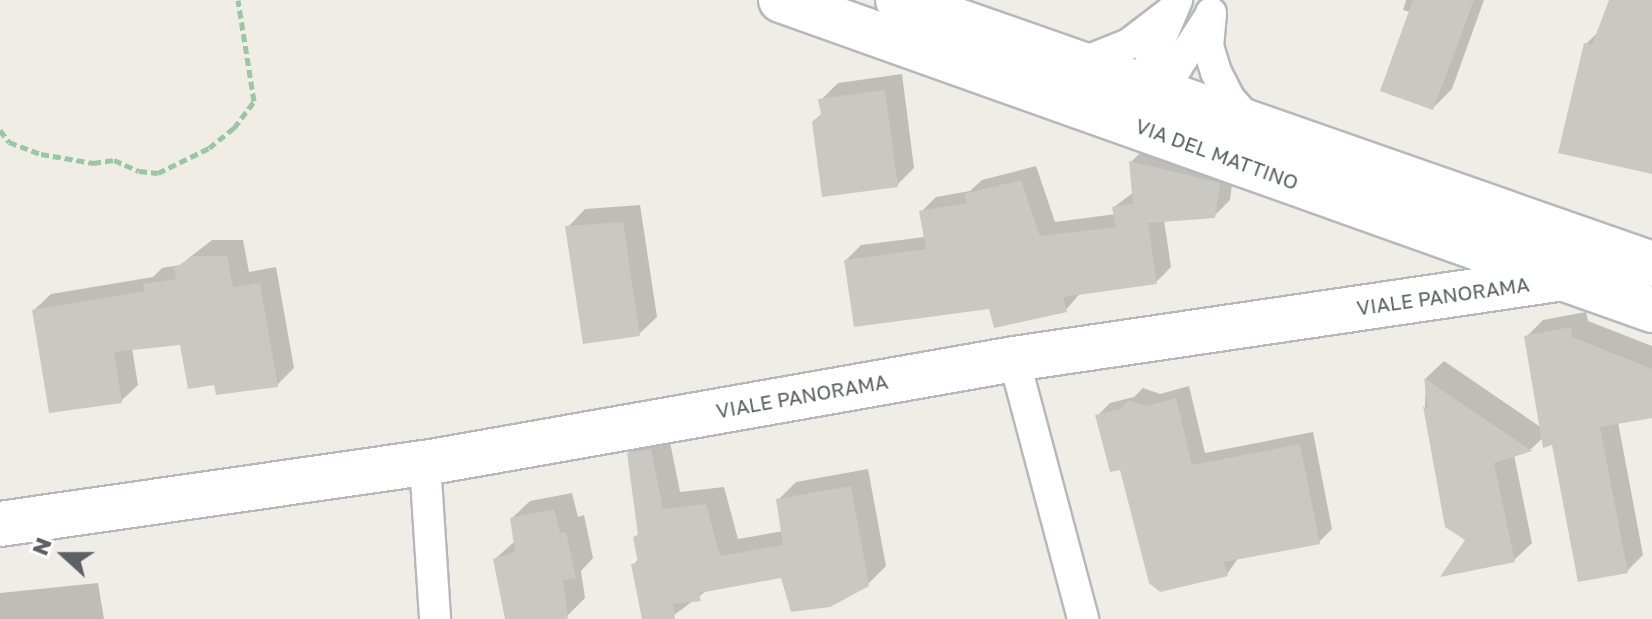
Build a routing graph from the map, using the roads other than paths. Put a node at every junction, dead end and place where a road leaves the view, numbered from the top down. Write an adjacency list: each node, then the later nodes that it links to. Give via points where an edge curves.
1 (781, 0): 6 (main road, VIA DEL MATTINO)
2 (898, 0): 5 (main road, VIA DEL MATTINO)
3 (1175, 5): 5 (street, via 1129,44); 6 (street)
4 (1214, 7): 6 (street, via 1177,67); 7 (street, via 1208,46 1216,72 1230,99)
5 (1079, 64): 6 (main road, VIA DEL MATTINO)
6 (1133, 104): 7 (main road, VIA DEL MATTINO); 8 (main road, VIA DEL MATTINO)
7 (1254, 126): 8 (main road, VIA DEL MATTINO)
8 (1572, 259): 9 (main road, VIA DEL MATTINO); 10 (main road, VIA DEL MATTINO); 11 (main road, VIALE PANORAMA)
9 (1652, 264)
10 (1652, 310)
11 (1014, 359): 12 (main road, VIALE PANORAMA); 15 (street)
12 (425, 463): 13 (main road, VIALE PANORAMA); 14 (street)
13 (0, 524)
14 (435, 619)
15 (1083, 619)

